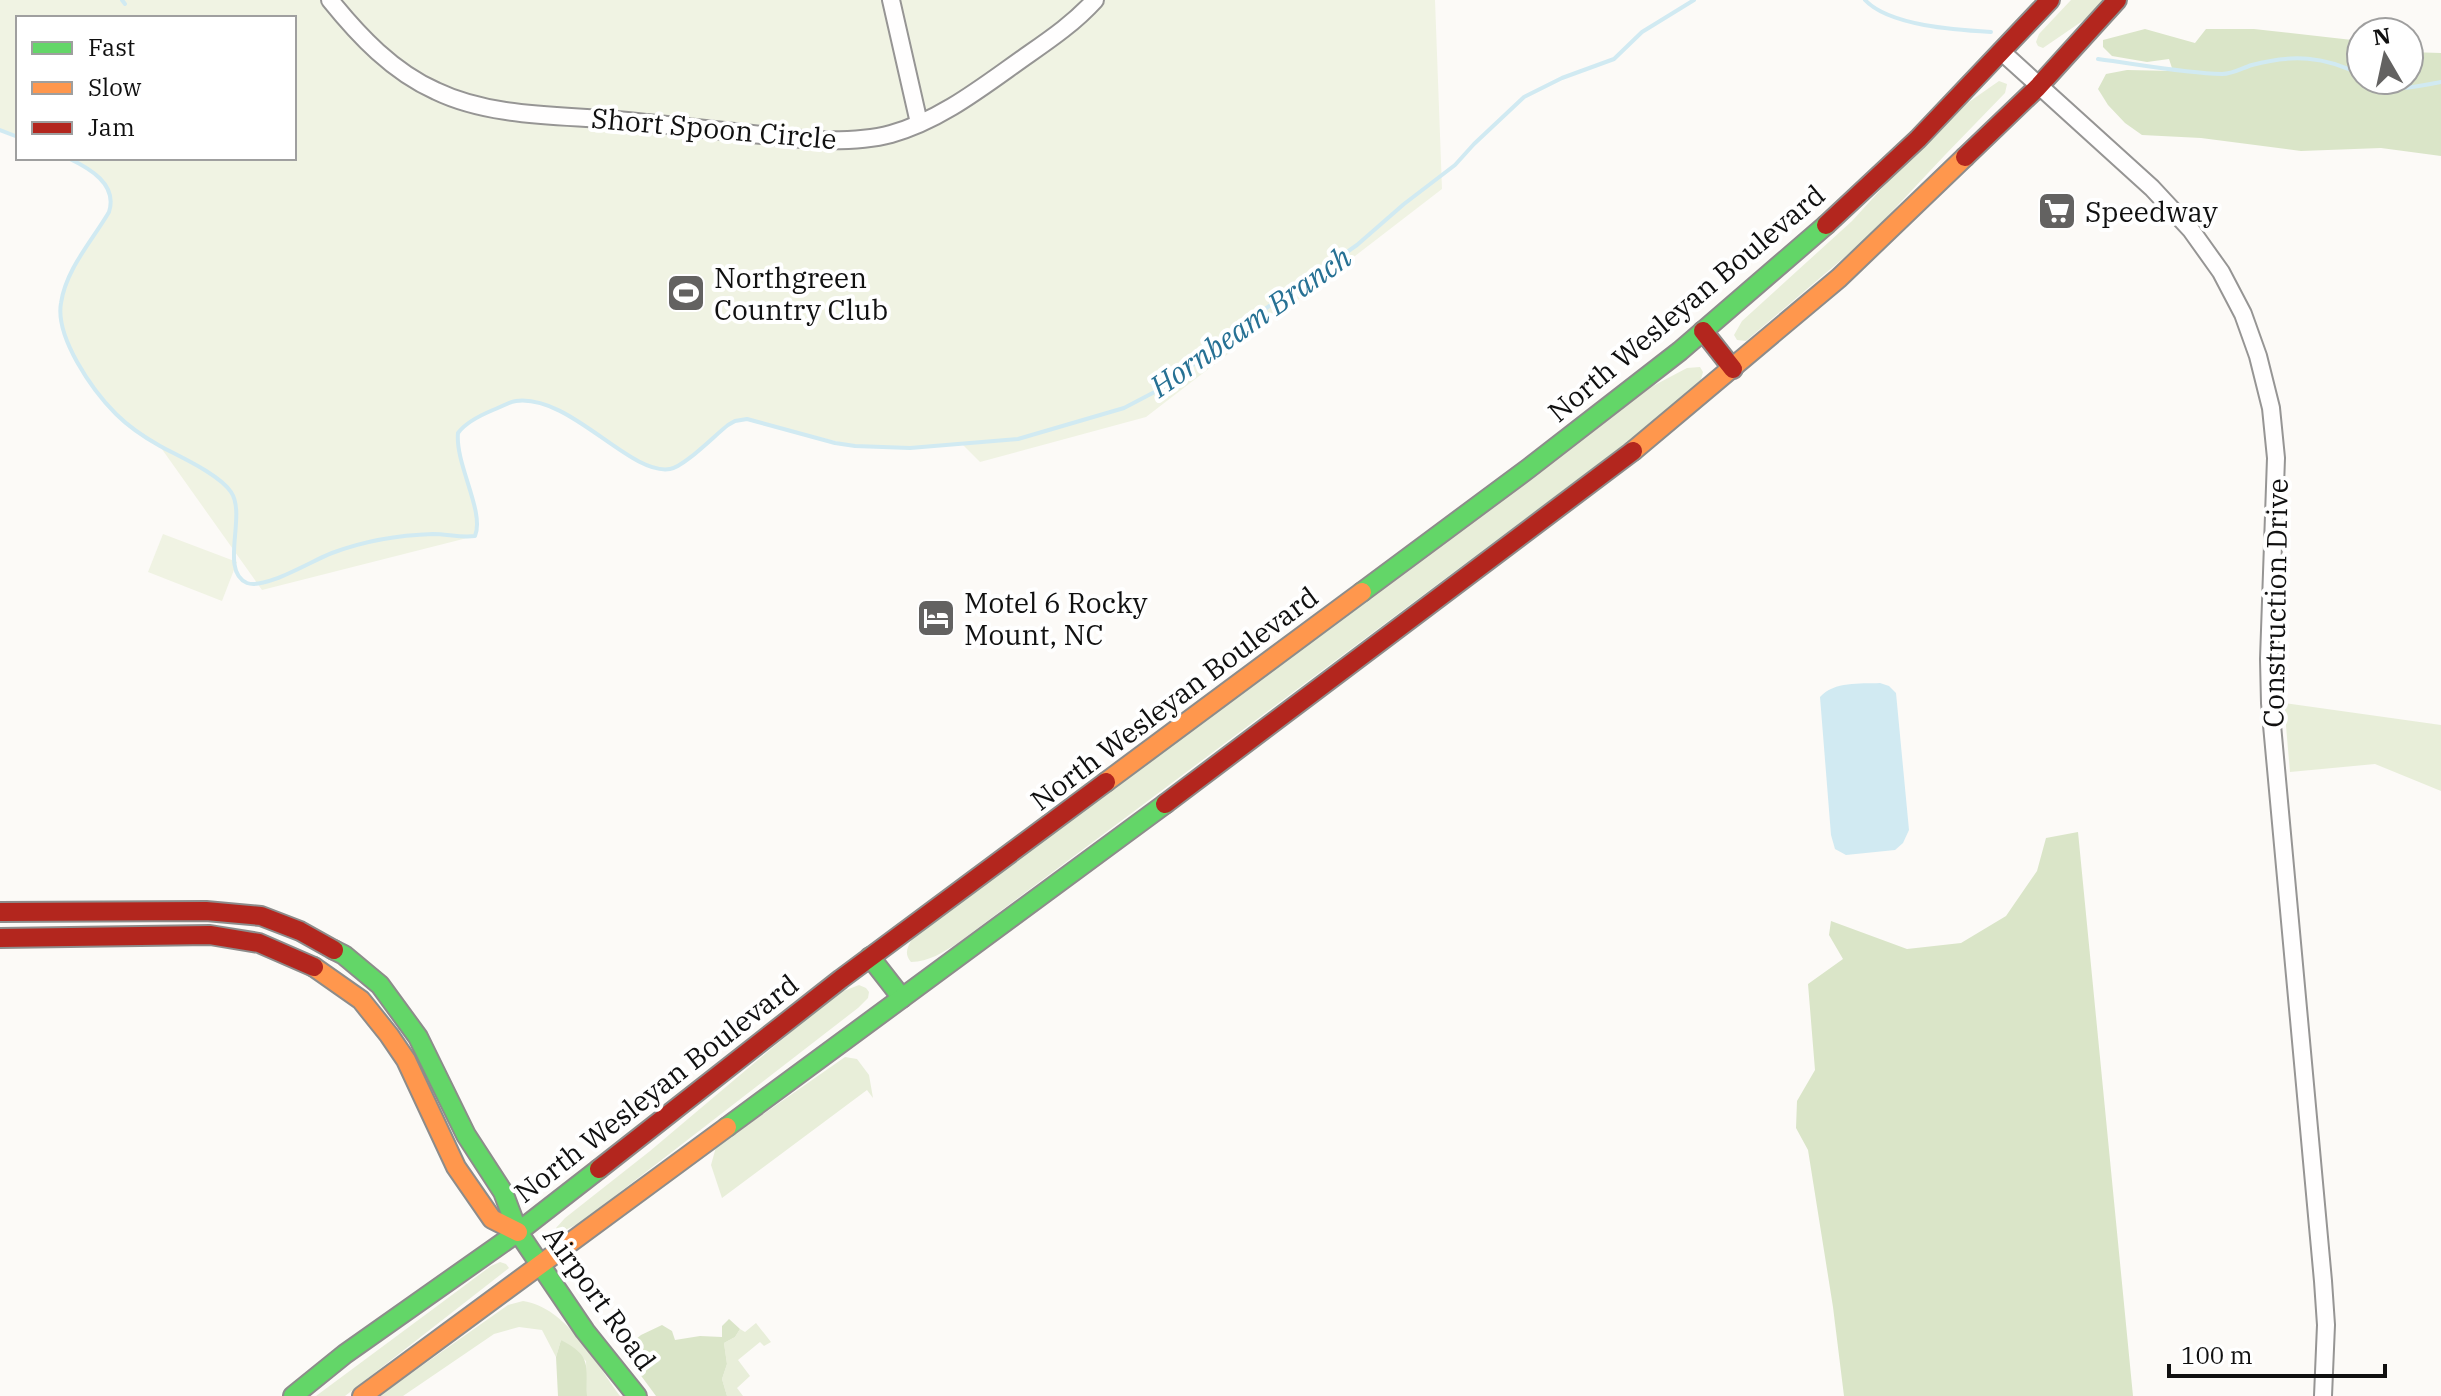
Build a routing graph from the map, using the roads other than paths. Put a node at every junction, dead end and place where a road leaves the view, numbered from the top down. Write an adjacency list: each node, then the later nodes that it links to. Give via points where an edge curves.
1 (330, 0): 8 (street, Short Spoon Circle, via 371,45 413,79 481,106 812,140 869,138)
2 (891, 0): 8 (street)
3 (1095, 0): 8 (street, Short Spoon Circle, via 1056,36 999,76)
4 (2050, 0): 6 (main road, North Wesleyan Boulevard)
5 (2117, 0): 7 (main road)
6 (2002, 52): 7 (street, Construction Drive); 9 (main road, North Wesleyan Boulevard, via 1842,210)
7 (2039, 86): 10 (main road, via 1839,278); 22 (street, Construction Drive, via 2191,230 2243,314 2271,408 2276,458 2270,703 2323,1281)
8 (919, 123)
9 (1703, 331): 10 (main road); 13 (main road, North Wesleyan Boulevard, via 1529,468)
10 (1733, 369): 14 (main road, via 1647,441)
11 (0, 912): 15 (main road, via 238,913 261,916 324,942 380,985 418,1037 466,1135 503,1192)
12 (0, 938): 15 (main road, via 210,935 259,943 325,973 361,1000 389,1035 456,1167 492,1219)
13 (870, 957): 14 (main road); 15 (main road, North Wesleyan Boulevard)
14 (902, 998): 16 (main road)
15 (518, 1232): 16 (main road, Airport Road); 17 (main road, North Wesleyan Boulevard)
16 (540, 1265): 20 (main road); 21 (main road, Airport Road)
17 (316, 1377): 18 (main road); 19 (main road, North Wesleyan Boulevard)
18 (284, 1396)
19 (293, 1396)
20 (362, 1396)
21 (637, 1396)
22 (2323, 1396)

